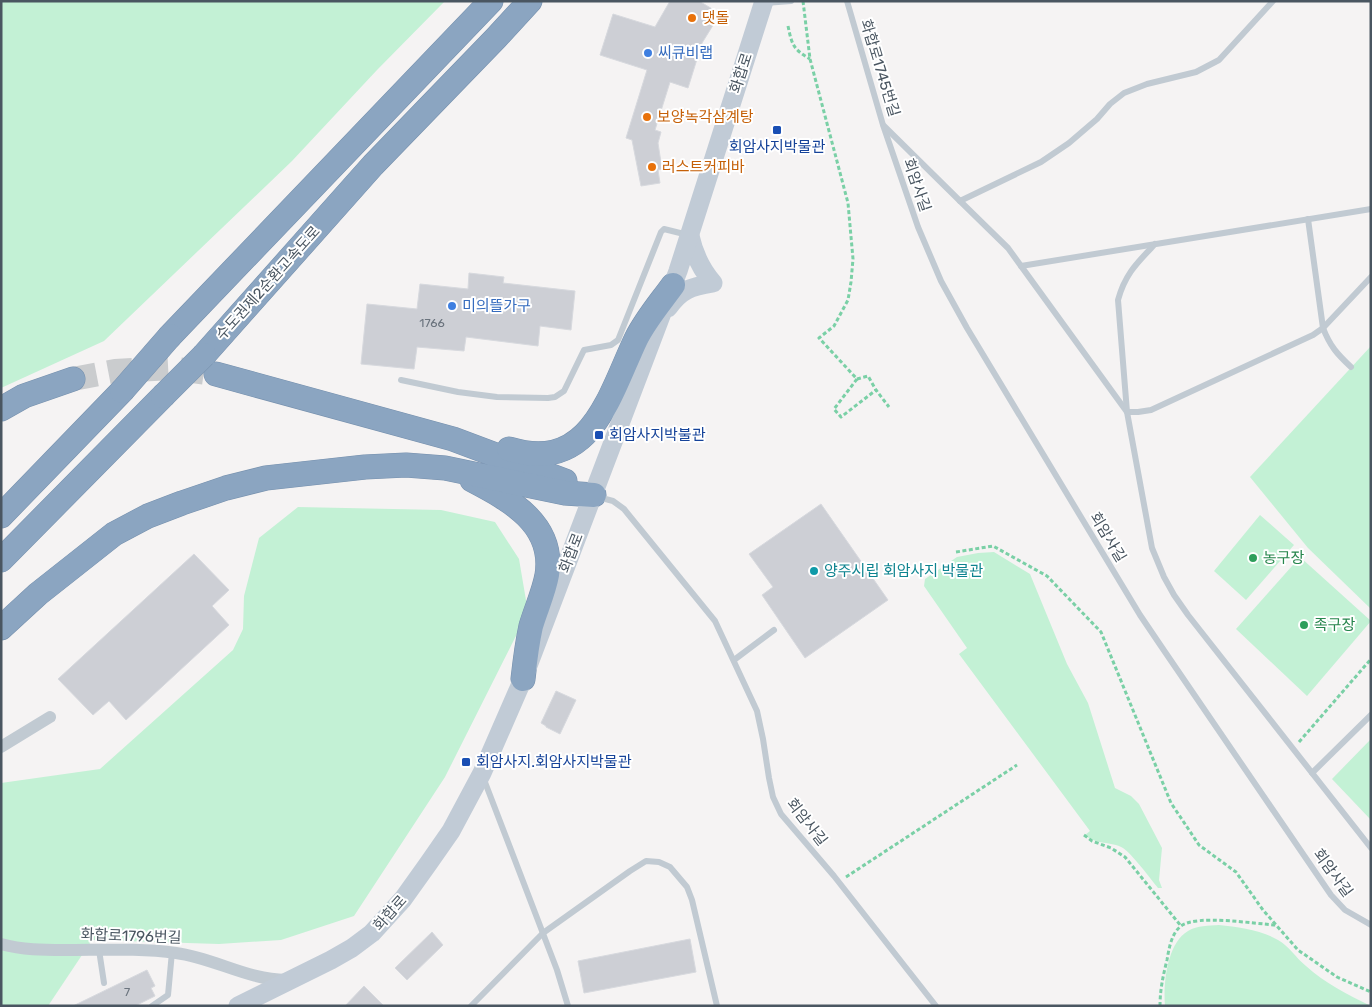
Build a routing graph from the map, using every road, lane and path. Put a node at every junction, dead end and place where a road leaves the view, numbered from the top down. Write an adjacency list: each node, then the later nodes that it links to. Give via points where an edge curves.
1 (491, 1): 33 (highway, bridge)
2 (530, 1): 21 (highway, 수도권제2순환고속도로, via 373,165)
3 (790, 1): 7 (lane)
4 (803, 1): 9 (path)
5 (847, 1): 10 (lane, 화합로1745번길)
6 (1273, 1): 11 (lane, via 1219,60 1196,72 1124,93 1069,143 1041,162)
7 (764, 2): 14 (main road, 화합로)
8 (788, 26): 9 (path, via 792,44)
9 (810, 59): 25 (path, via 848,203 853,259 848,300 834,326 819,338)
10 (883, 125): 11 (lane, 화합로1745번길); 51 (lane, 회암사길, via 941,281 1135,606 1331,895 1345,910)
11 (960, 201): 16 (lane, 화합로1745번길, via 1008,248)
12 (1371, 209): 13 (lane)
13 (1308, 219): 15 (lane); 20 (lane)
14 (690, 236): 18 (main road, 화합로); 19 (main road, via 697,260 713,282 683,291); 24 (lane, via 668,229 661,232 618,340 611,345 584,350 560,395 548,398 483,396)
15 (1155, 244): 16 (lane); 29 (lane, via 1122,283 1118,300)
16 (1021, 266): 29 (lane, 화합로1745번길)
17 (1371, 277): 20 (lane)
18 (672, 285): 19 (main road, 화합로); 30 (highway, via 642,328 607,405 578,441 558,451 531,453)
19 (660, 320): 32 (main road, 화합로)
20 (1323, 328): 22 (lane, via 1332,348); 29 (lane, via 1151,410)
21 (210, 364): 30 (highway); 35 (highway, 수도권제2순환고속도로, bridge, via 163,396)
22 (1351, 367)
23 (73, 379): 28 (highway, via 24,396)
24 (401, 380)
25 (857, 380): 26 (path, via 868,376); 26 (path, via 834,409 841,417)
26 (876, 390): 27 (path)
27 (889, 407)
28 (1, 409)
29 (1126, 412): 44 (lane, via 1152,548 1164,577 1188,615)
30 (453, 439): 32 (highway, via 579,486)
31 (445, 468): 32 (highway); 36 (highway, via 406,465 298,473 242,484 182,503 114,534); 40 (highway, via 505,499 536,525 544,540 547,573 526,651)
32 (594, 496): 38 (lane, 회암사길, via 613,501 624,509 706,610); 40 (main road, 화합로)
33 (1, 516)
34 (956, 552): 52 (path, via 993,546 1047,576 1101,632 1171,802 1199,845 1236,872)
35 (1, 560)
36 (1, 628)
37 (774, 630): 38 (lane)
38 (734, 660): 50 (lane, 회암사길, via 757,711 773,797 781,814)
39 (1371, 660): 44 (path)
40 (524, 679): 46 (main road, 화합로)
41 (1371, 715): 47 (lane)
42 (50, 717): 43 (street)
43 (1, 747)
44 (1293, 749): 47 (lane)
45 (1017, 765): 50 (path)
46 (482, 773): 54 (lane); 59 (main road, 화합로, via 451,831 397,906 352,948)
47 (1312, 773): 49 (lane)
48 (1084, 835): 53 (path, via 1125,857)
49 (1371, 848)
50 (839, 881): 67 (lane, 회암사길)
51 (1371, 924)
52 (1276, 925): 53 (path, via 1203,920); 61 (path, via 1298,950 1337,977)
53 (1181, 926): 68 (path, via 1171,942 1160,990)
54 (543, 933): 64 (lane); 65 (lane); 66 (lane, via 630,870 646,861 659,862 670,867 687,887)
55 (1, 944): 56 (street, 화합로1796번길, via 31,950)
56 (99, 950): 57 (street, 화합로1796번길); 60 (lane)
57 (172, 952): 58 (street, 화합로1796번길); 63 (lane, via 168,995)
58 (256, 977): 59 (street, 화합로1796번길); 62 (street, via 261,985 257,993)
59 (292, 980): 62 (main road, 화합로)
60 (104, 983)
61 (1371, 992)
62 (244, 1003)
63 (152, 1006)
64 (471, 1006)
65 (568, 1006)
66 (716, 1006)
67 (936, 1006)
68 (1160, 1006)

